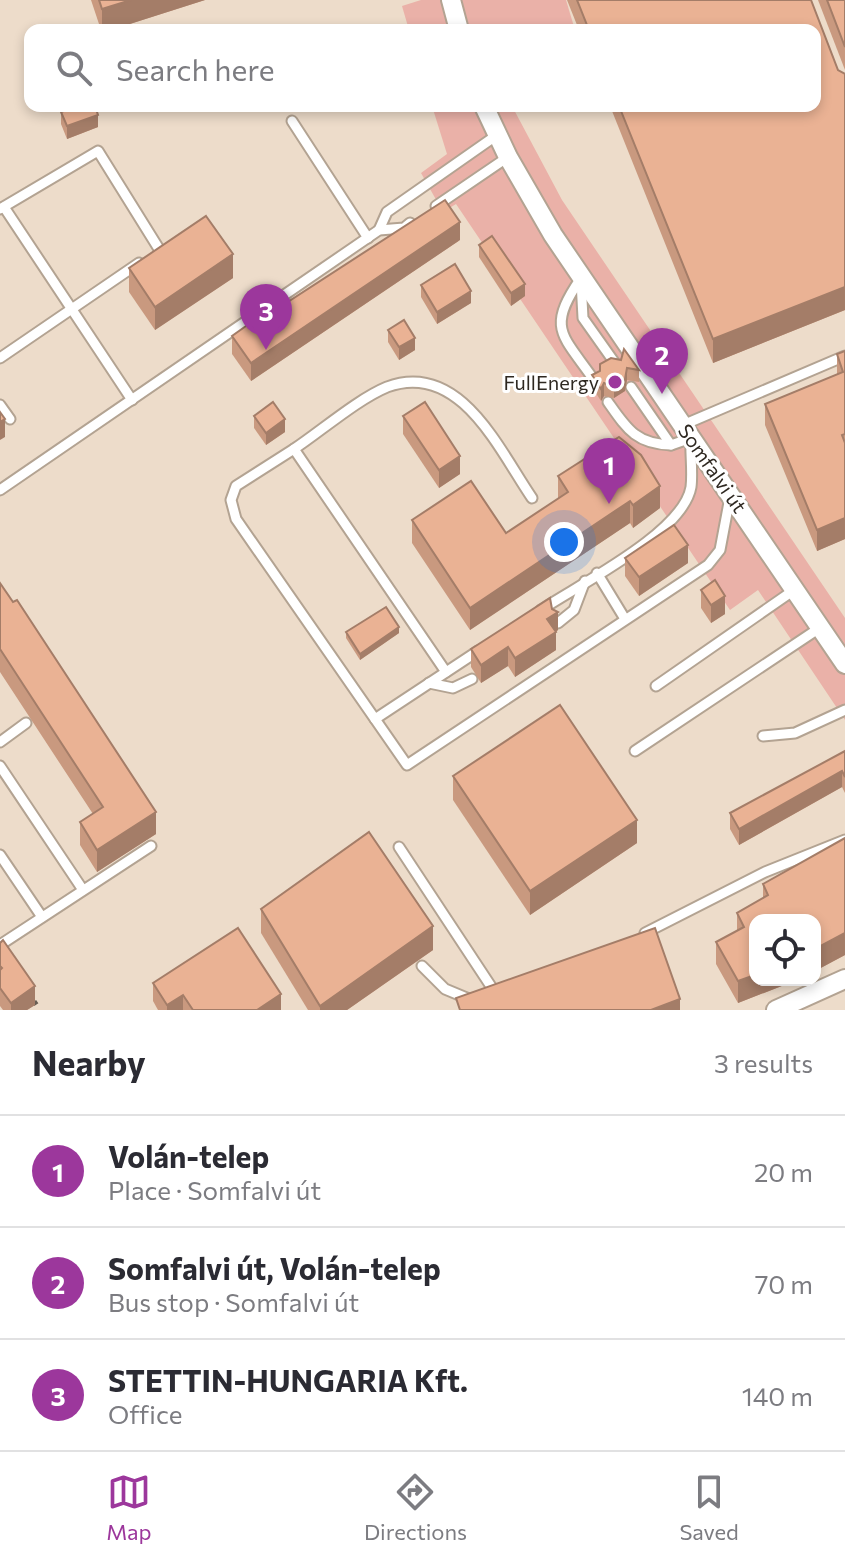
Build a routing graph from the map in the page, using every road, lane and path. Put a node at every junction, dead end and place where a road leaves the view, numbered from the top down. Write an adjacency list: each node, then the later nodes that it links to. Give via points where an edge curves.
1 (451, 0): 2 (street)
2 (457, 24)
3 (487, 112): 5 (street, Somfalvi út)
4 (292, 121): 9 (lane)
5 (497, 135): 6 (street, Somfalvi út); 8 (lane, via 387,212)
6 (508, 157): 8 (lane, via 404,228); 12 (street, Somfalvi út)
7 (2, 208): 11 (lane, via 98,151); 13 (lane)
8 (379, 230): 9 (lane)
9 (368, 238): 19 (lane)
10 (171, 241): 11 (lane)
11 (159, 249): 13 (lane)
12 (581, 278): 16 (lane, via 583,318); 17 (lane, via 561,307 560,324); 23 (street, Somfalvi út)
13 (70, 310): 15 (lane); 19 (lane)
14 (845, 356): 23 (lane)
15 (0, 358)
16 (617, 366)
17 (594, 380)
18 (631, 387): 24 (lane)
19 (132, 400): 26 (lane)
20 (608, 402): 24 (lane, via 627,429 649,445)
21 (0, 405): 22 (lane)
22 (10, 419)
23 (687, 431): 24 (lane); 27 (street, Somfalvi út); 29 (lane, via 692,485 676,518 663,532)
24 (671, 445)
25 (294, 449): 28 (lane, via 385,388 408,382 429,385 467,404); 38 (lane); 43 (lane, via 236,486 231,500 236,519)
26 (0, 490)
27 (731, 493): 31 (street, Somfalvi út); 33 (lane, via 720,550 708,565)
28 (532, 498)
29 (597, 573): 30 (lane); 33 (lane)
30 (585, 581): 32 (lane); 34 (lane, via 574,610)
31 (797, 588): 35 (street, Somfalvi út); 41 (lane)
32 (535, 614)
33 (625, 619): 43 (lane, via 407,765)
34 (558, 623)
35 (821, 627): 37 (street, Somfalvi út); 47 (lane)
36 (484, 647): 38 (lane)
37 (845, 664)
38 (446, 672): 40 (lane)
39 (472, 679): 40 (lane, via 443,689)
40 (429, 683): 43 (lane)
41 (656, 686)
42 (845, 710): 45 (lane, via 795,733)
43 (375, 719)
44 (26, 723): 46 (lane)
45 (763, 736)
46 (0, 742)
47 (635, 751)
48 (0, 766): 53 (lane)
49 (845, 840): 55 (lane, via 765,872)
50 (151, 846): 53 (lane)
51 (399, 847): 60 (lane)
52 (0, 855): 54 (lane)
53 (83, 890): 54 (lane)
54 (42, 917): 56 (lane)
55 (629, 941)
56 (0, 945)
57 (422, 966): 60 (lane, via 457,996)
58 (845, 979): 62 (street)
59 (511, 992): 60 (lane)
60 (485, 1001): 61 (lane)
61 (462, 1010)
62 (776, 1010)

